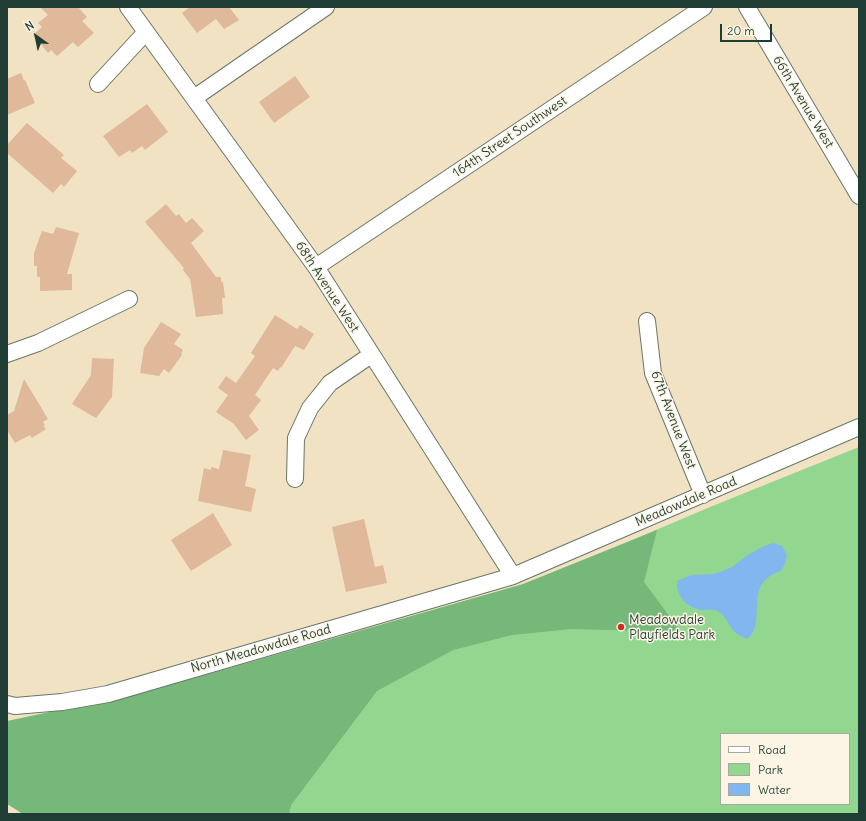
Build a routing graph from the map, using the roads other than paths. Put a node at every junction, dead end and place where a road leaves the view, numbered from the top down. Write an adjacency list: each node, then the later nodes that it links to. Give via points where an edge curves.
1 (128, 7): 5 (street, 68th Avenue West)
2 (326, 7): 7 (street)
3 (704, 7): 9 (street, 164th Street Southwest)
4 (747, 7): 8 (street, 66th Avenue West)
5 (146, 32): 6 (street); 7 (street, 68th Avenue West)
6 (98, 84)
7 (194, 98): 9 (street, 68th Avenue West)
8 (859, 196)
9 (316, 267): 13 (street, 68th Avenue West)
10 (128, 299): 12 (street, via 38,343)
11 (647, 321): 16 (street, 67th Avenue West, via 653,372)
12 (7, 354)
13 (371, 355): 15 (street, via 330,383 310,408 296,438); 17 (street, 68th Avenue West)
14 (859, 427): 16 (street, Meadowdale Road)
15 (295, 479)
16 (702, 495): 17 (street, Meadowdale Road)
17 (513, 576): 18 (street, North Meadowdale Road, via 108,694 62,702 15,706)
18 (7, 704)

